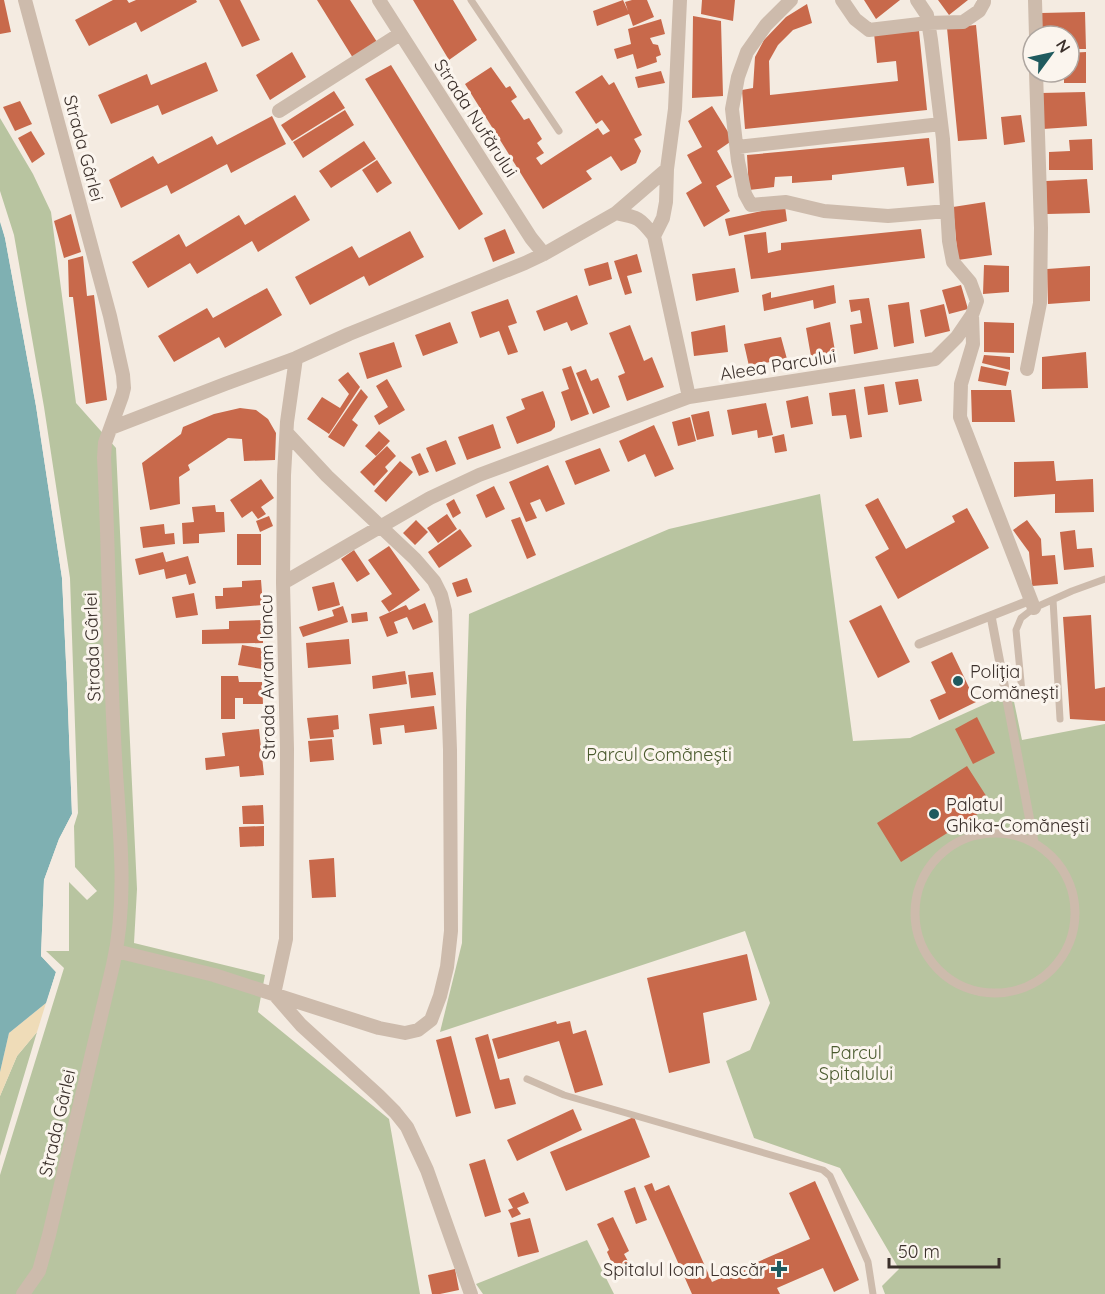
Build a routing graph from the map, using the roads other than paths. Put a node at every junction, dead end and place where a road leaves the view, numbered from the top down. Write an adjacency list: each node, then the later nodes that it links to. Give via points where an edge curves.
1 (25, 0): 27 (street, Strada Gârlei, via 120,359 124,388)
2 (379, 0): 12 (street, Strada Nufărului)
3 (471, 0): 16 (lane)
4 (680, 0): 18 (street, via 675,110)
5 (791, 0): 17 (street, via 747,52 732,108)
6 (842, 0): 10 (street, via 855,19 869,30)
7 (917, 0): 10 (street)
8 (984, 0): 10 (street, via 978,11 963,22)
9 (1035, 0): 11 (street)
10 (928, 23): 15 (street)
11 (1036, 24)
12 (400, 34): 14 (street); 22 (street, Strada Nufărului)
13 (1036, 84): 25 (street, via 1040,303)
14 (279, 111)
15 (941, 124): 17 (street); 19 (street)
16 (559, 131)
17 (737, 147): 19 (street, via 745,194 751,205 786,202 825,211 888,216)
18 (667, 170): 20 (street); 21 (street, via 663,218)
19 (947, 211): 23 (street, via 953,262 970,282 977,301)
20 (616, 213): 21 (street, via 642,220); 22 (street)
21 (654, 236): 26 (street)
22 (544, 254): 24 (street)
23 (972, 315): 26 (street, Aleea Parcului, via 935,359); 33 (street, via 973,344 962,384 960,417)
24 (296, 358): 27 (street); 28 (street, Strada Avram Iancu)
25 (1027, 369)
26 (689, 398): 29 (street, Aleea Parcului, via 479,475)
27 (111, 428): 39 (street, Strada Gârlei, via 104,458 121,878)
28 (287, 433): 29 (street); 31 (street, Strada Avram Iancu)
29 (382, 526): 31 (street, Aleea Parcului); 40 (street, via 434,581 445,611 450,750 451,931 447,967 431,1020 418,1030 405,1033)
30 (1105, 579): 32 (lane)
31 (283, 583): 40 (street, Strada Avram Iancu, via 286,939)
32 (1053, 600): 33 (lane); 37 (lane)
33 (1032, 604): 34 (street); 36 (lane, via 1016,630)
34 (991, 616): 35 (street); 38 (street)
35 (919, 644)
36 (1022, 692)
37 (1060, 719)
38 (1034, 842): 38 (street, via 1055,859 1070,883 1076,910 1072,937 1059,962 1040,980 1017,991 1000,993 966,988 943,975 926,955 916,931 914,905 921,880 935,858 955,842 980,833 1008,833)
39 (116, 951): 40 (street); 42 (street, Strada Gârlei, via 49,1235 39,1271)
40 (274, 994): 43 (street, via 300,1025 396,1112 407,1128 427,1170)
41 (527, 1079): 44 (lane, via 564,1095 823,1170 830,1176 868,1262)
42 (26, 1293)
43 (471, 1294)
44 (873, 1294)

